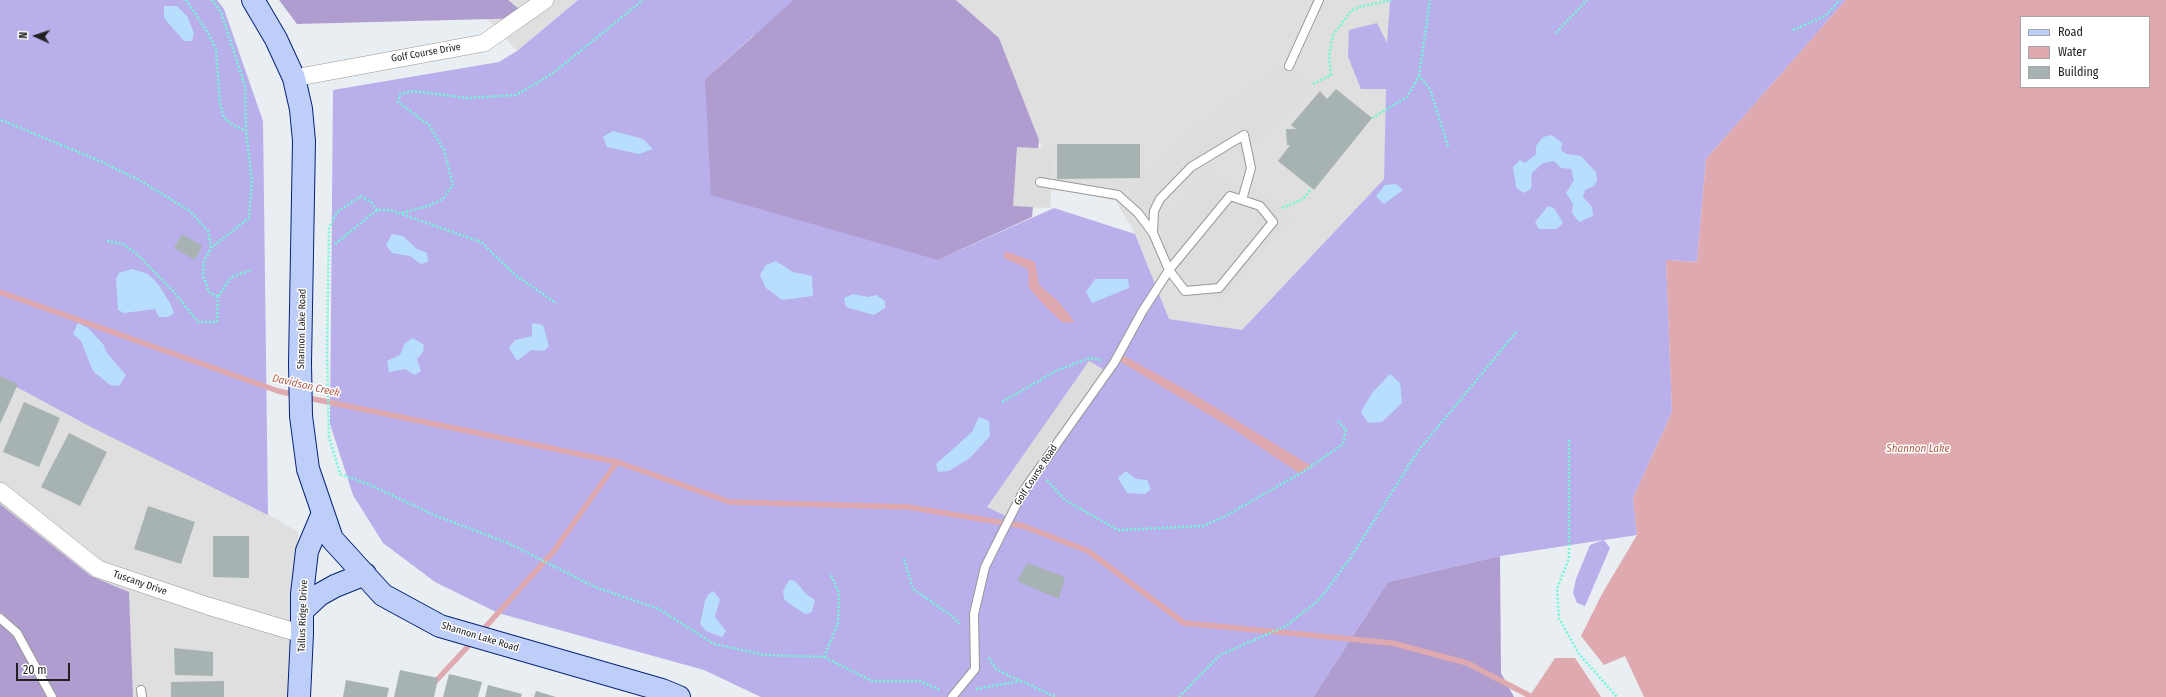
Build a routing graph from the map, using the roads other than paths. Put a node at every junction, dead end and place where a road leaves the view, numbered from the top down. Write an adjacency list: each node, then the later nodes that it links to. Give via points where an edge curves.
1 (253, 0): 5 (main road, Shannon Lake Road, via 276,39)
2 (545, 0): 5 (street, Golf Course Drive, via 484,43)
3 (1319, 0): 4 (lane)
4 (1289, 66)
5 (294, 78): 11 (main road, Shannon Lake Road, via 301,109 304,141 301,416 308,469)
6 (1040, 182): 8 (lane, via 1118,195 1138,213)
7 (1242, 200): 8 (lane, via 1251,168 1244,135 1191,167 1160,199 1154,211); 9 (lane, Golf Course Road, via 1230,196); 9 (lane, Golf Course Road, via 1260,206 1273,222 1219,288 1185,291)
8 (1153, 233): 9 (lane)
9 (1169, 270): 16 (lane, Golf Course Road, via 1114,363 1024,490 985,567 974,614 975,669)
10 (0, 491): 15 (street, Tuscany Drive, via 98,569)
11 (323, 513): 12 (main road, Shannon Lake Road, via 332,539); 13 (main road, Tallus Ridge Drive, via 307,551)
12 (365, 574): 13 (main road, via 339,583 319,595); 19 (main road, Shannon Lake Road, via 383,594 440,626)
13 (302, 611): 15 (main road, Tallus Ridge Drive)
14 (0, 618): 17 (lane, via 16,633)
15 (302, 634): 18 (main road, Tallus Ridge Drive)
16 (954, 696)
17 (52, 697)
18 (299, 697)
19 (679, 697)

